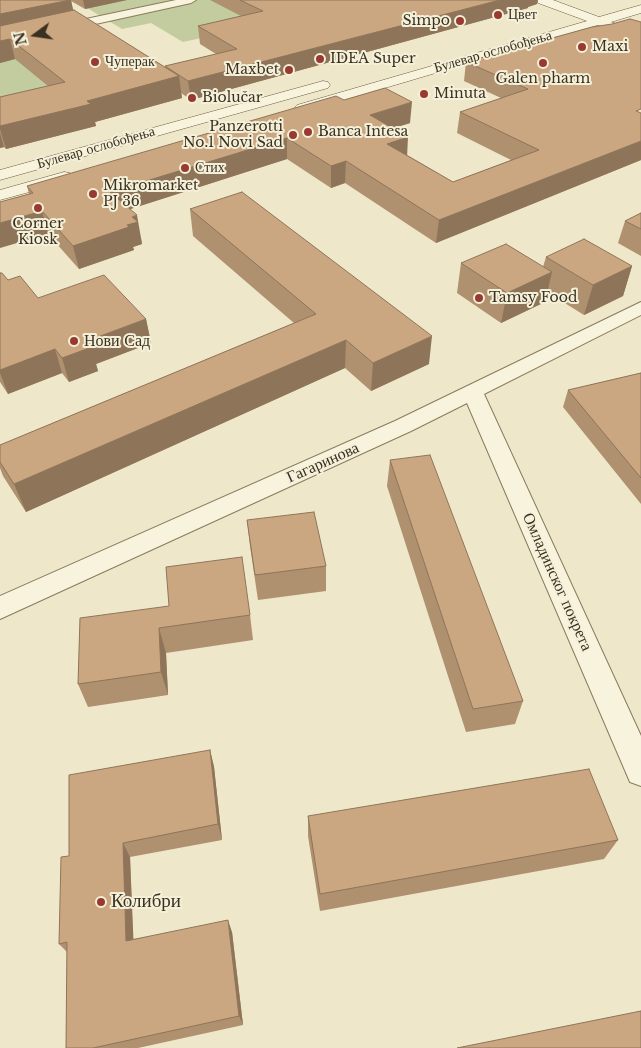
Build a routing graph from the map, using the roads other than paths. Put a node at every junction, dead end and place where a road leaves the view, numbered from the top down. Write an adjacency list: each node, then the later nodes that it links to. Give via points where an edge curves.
1 (191, 0): 7 (street)
2 (542, 0): 6 (main road)
3 (563, 0): 6 (main road)
4 (641, 9): 6 (main road, Булевар ослобођења)
5 (75, 11): 7 (street)
6 (595, 14): 8 (main road); 9 (main road); 11 (main road, Булевар ослобођења); 13 (main road, Булевар ослобођења)
7 (92, 21): 10 (street)
8 (641, 28)
9 (641, 37)
10 (0, 41)
11 (445, 51)
12 (332, 83): 15 (main road, Булевар ослобођења)
13 (286, 112)
14 (76, 173): 16 (main road, Булевар ослобођења)
15 (0, 175)
16 (0, 195)
17 (641, 308): 18 (street, Гагаринова)
18 (472, 393): 19 (street, Гагаринова); 20 (street, Омладинског покрета)
19 (0, 608)
20 (641, 771)

